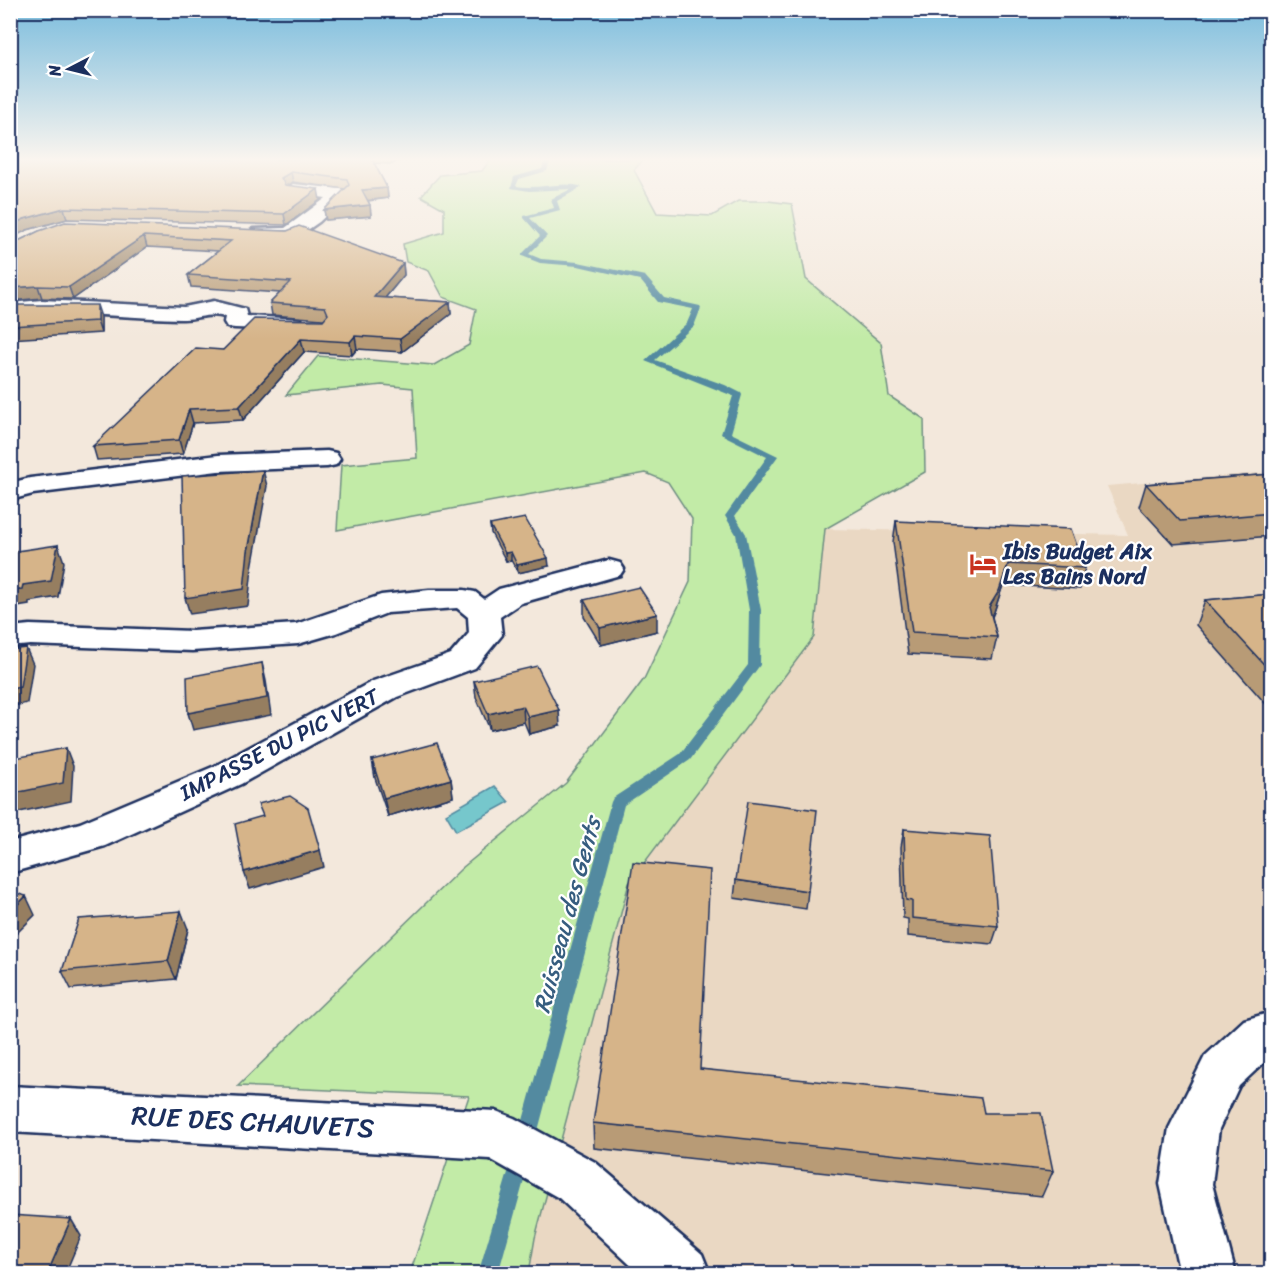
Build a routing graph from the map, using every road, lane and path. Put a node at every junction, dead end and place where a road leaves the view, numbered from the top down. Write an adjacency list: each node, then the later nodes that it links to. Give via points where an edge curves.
1 (312, 219): 2 (street, via 289,234)
2 (242, 232)
3 (10, 309): 4 (street, via 42,306 184,313 214,307 237,314 235,322)
4 (317, 325)
5 (327, 459): 6 (street, via 218,463 30,486)
6 (10, 492)
7 (609, 569): 8 (street, via 510,596)
8 (484, 614): 9 (street, via 464,599 429,598 381,604 298,634 192,641); 10 (street, IMPASSE DU PIC VERT, via 486,635 463,661 385,689 218,780 91,835)
9 (10, 637)
10 (10, 858)
11 (1272, 1032): 14 (street, via 1262,1035 1222,1071 1194,1128 1186,1184)
12 (10, 1109): 13 (street, RUE DES CHAUVETS, via 496,1135 577,1180)
13 (682, 1274)
14 (1208, 1274)

